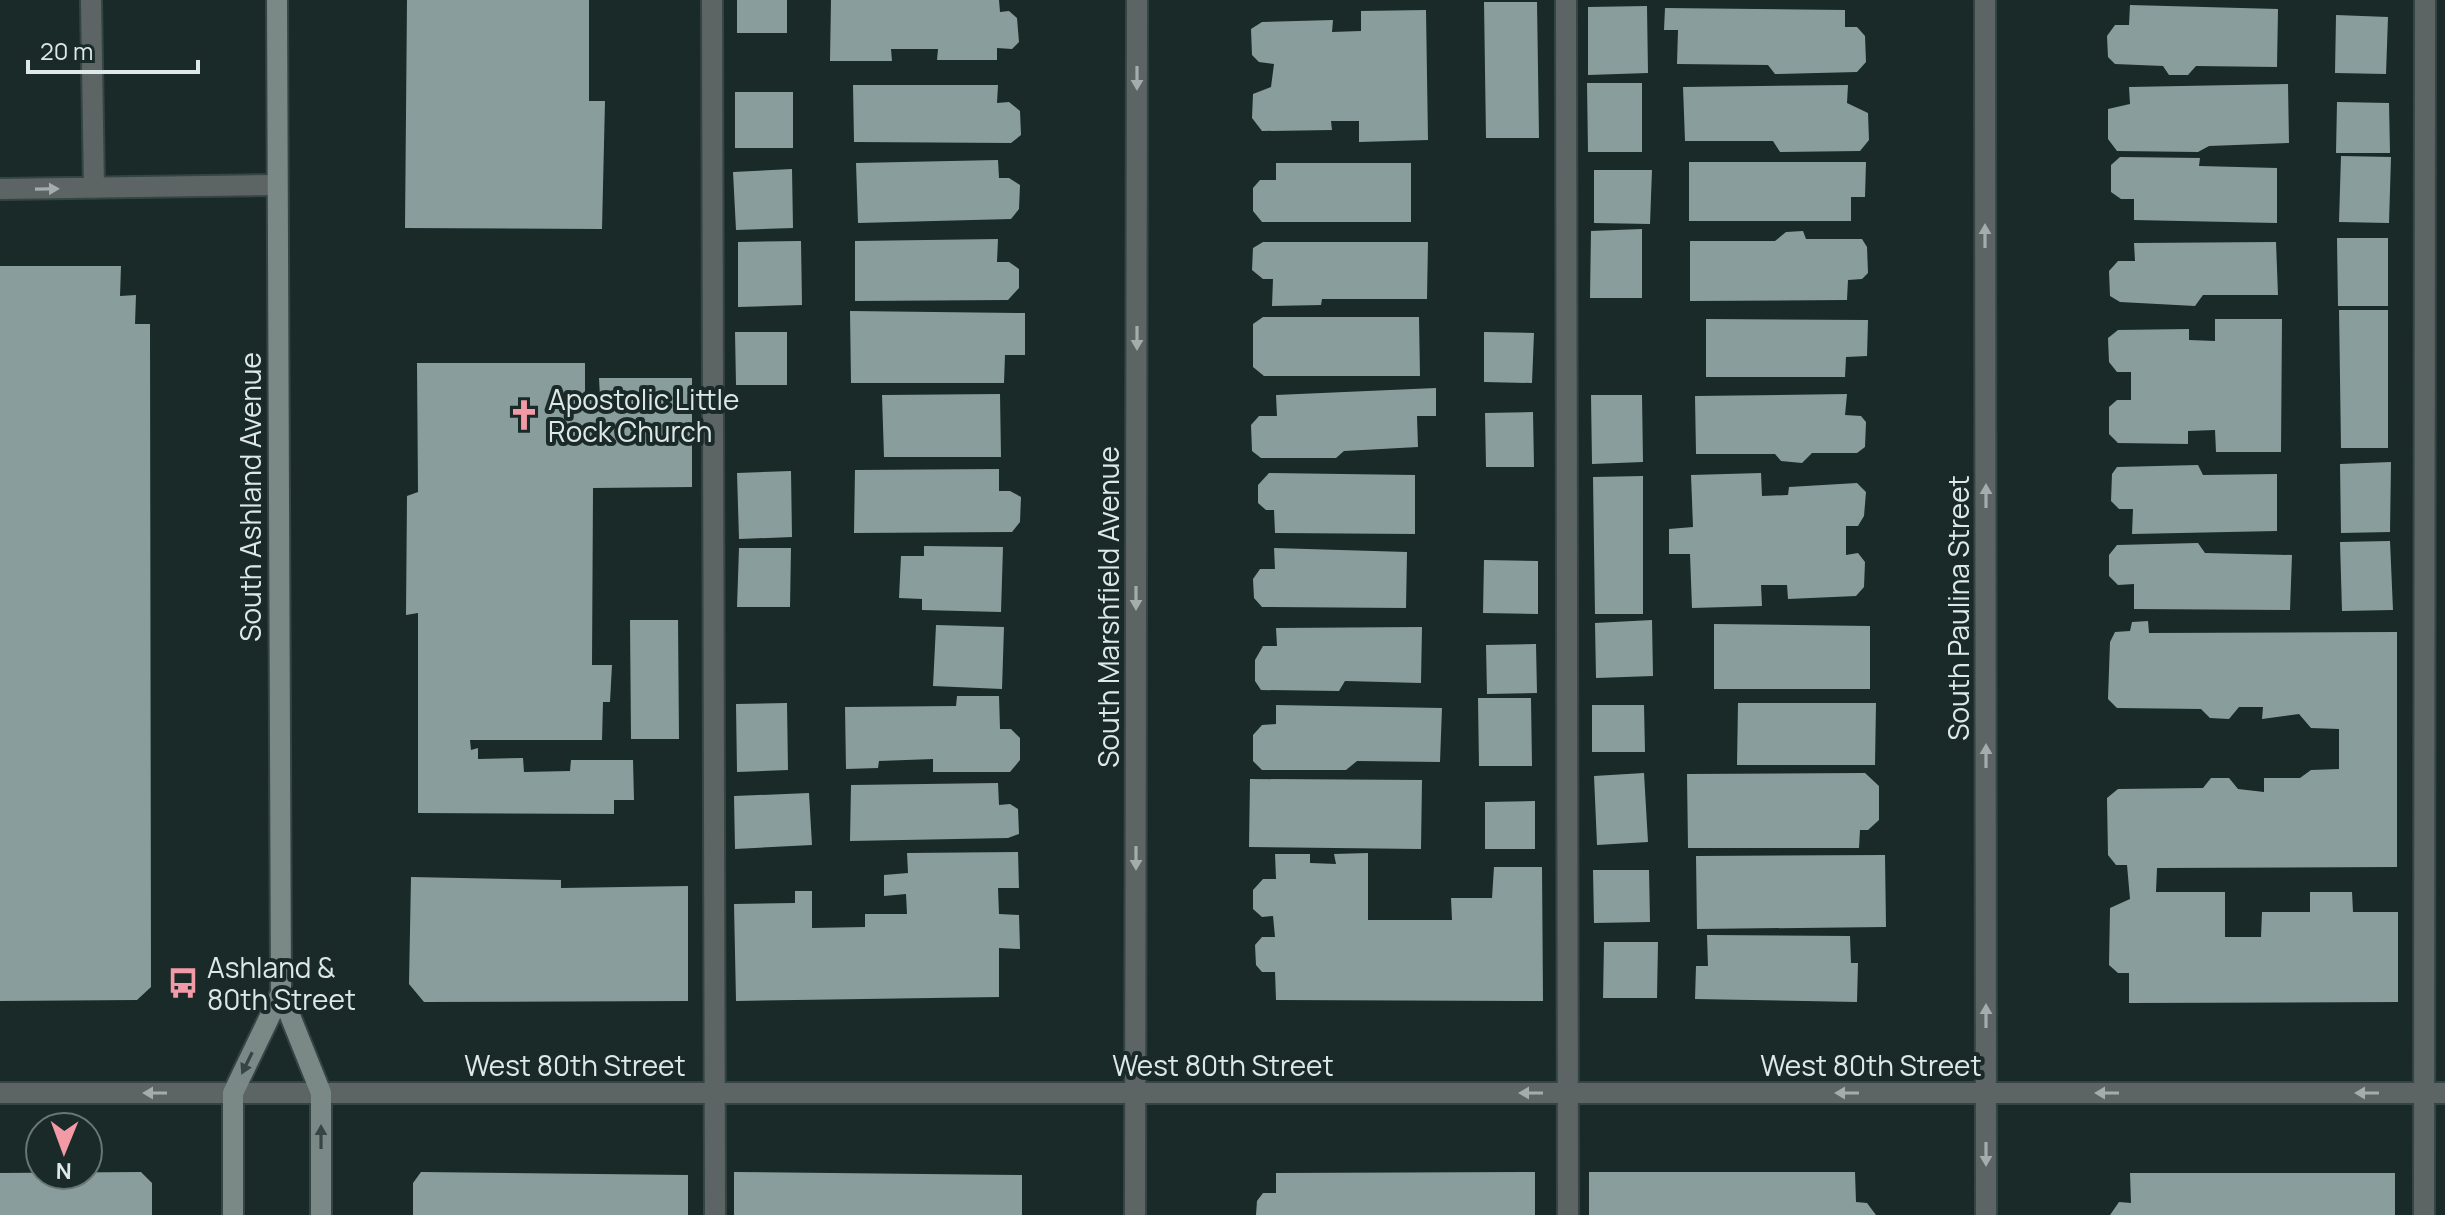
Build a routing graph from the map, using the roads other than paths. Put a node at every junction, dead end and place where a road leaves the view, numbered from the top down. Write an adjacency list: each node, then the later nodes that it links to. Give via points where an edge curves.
1 (91, 0): 9 (street)
2 (277, 0): 8 (main road, South Ashland Avenue)
3 (712, 0): 15 (street)
4 (1137, 0): 16 (street, South Marshfield Avenue, one-way to 16)
5 (1566, 0): 17 (street)
6 (1985, 0): 19 (street, South Paulina Street, one-way to 6)
7 (2425, 0): 18 (street)
8 (277, 185): 9 (street); 11 (main road, South Ashland Avenue)
9 (94, 188): 10 (street, one-way to 9)
10 (0, 189)
11 (281, 993): 13 (main road, South Ashland Avenue, one-way to 13); 14 (main road, South Ashland Avenue)
12 (0, 1093): 13 (street, West 80th Street, one-way to 12)
13 (233, 1093): 14 (street, West 80th Street); 20 (main road, South Ashland Avenue)
14 (321, 1093): 15 (street, West 80th Street); 21 (main road, South Ashland Avenue, one-way to 14)
15 (715, 1093): 16 (street, West 80th Street); 22 (street)
16 (1135, 1093): 17 (street, West 80th Street, one-way to 16); 23 (street, South Marshfield Avenue)
17 (1568, 1093): 19 (street, West 80th Street, one-way to 17); 24 (street)
18 (2435, 1093): 19 (street, West 80th Street, one-way to 19); 26 (street)
19 (1986, 1094): 25 (street, South Paulina Street, one-way to 25)
20 (233, 1215)
21 (321, 1215)
22 (715, 1215)
23 (1135, 1215)
24 (1568, 1215)
25 (1986, 1215)
26 (2424, 1215)

